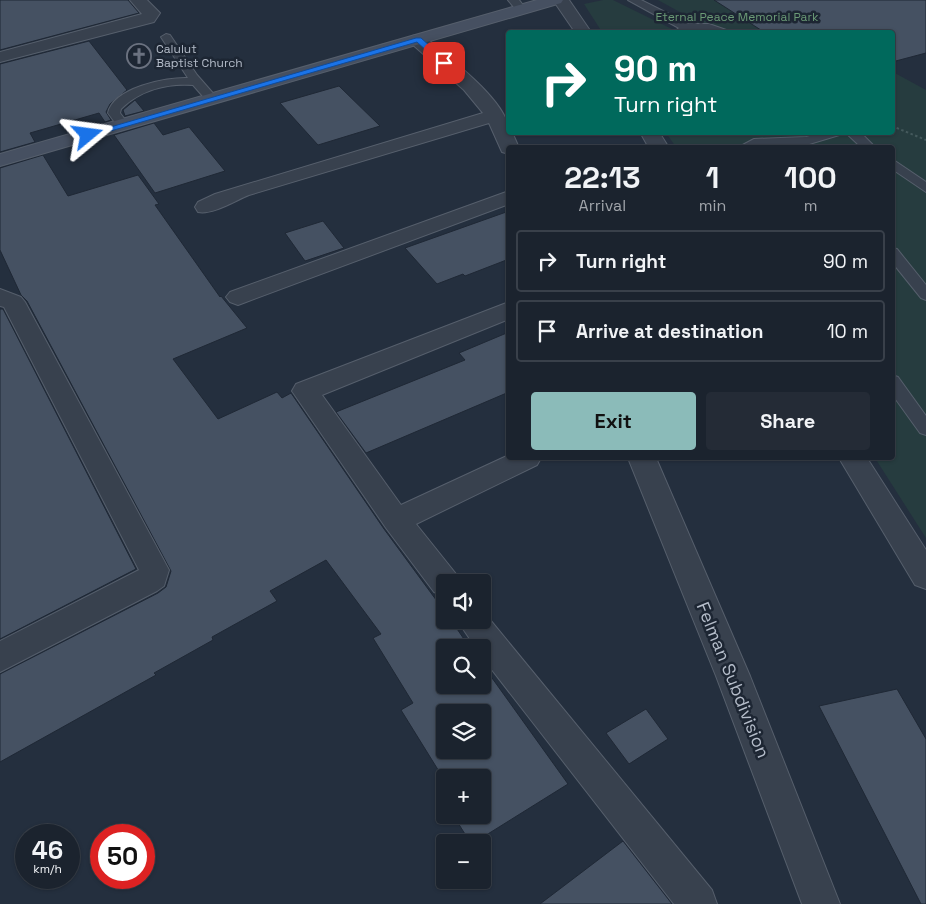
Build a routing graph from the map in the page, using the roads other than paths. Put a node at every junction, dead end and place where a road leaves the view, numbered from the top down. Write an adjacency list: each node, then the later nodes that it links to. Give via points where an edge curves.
1 (138, 0): 11 (street, via 152,13 148,18)
2 (555, 0): 5 (main road)
3 (561, 0): 6 (street)
4 (633, 0): 7 (lane)
5 (523, 5): 10 (main road)
6 (582, 30)
7 (683, 30): 8 (lane, via 707,26)
8 (720, 30)
9 (166, 37): 12 (lane)
10 (418, 40): 13 (main road); 14 (street, via 470,86)
11 (0, 57)
12 (195, 82): 13 (lane); 15 (lane, via 168,83 129,94 115,108 114,113)
13 (212, 99): 15 (main road)
14 (495, 115): 19 (street); 26 (street, via 242,190)
15 (122, 125): 22 (main road)
16 (833, 135): 18 (lane)
17 (855, 135): 21 (lane)
18 (808, 144): 20 (lane)
19 (508, 145)
20 (750, 145)
21 (867, 145)
22 (0, 160)
23 (895, 166): 24 (lane)
24 (926, 188)
25 (506, 198): 29 (street)
26 (206, 207)
27 (895, 256): 28 (lane)
28 (926, 294)
29 (238, 296)
30 (0, 297): 41 (street, via 13,302 154,570 153,577 146,582)
31 (506, 311): 37 (street, via 305,391)
32 (895, 385): 33 (lane)
33 (926, 429)
34 (523, 460): 37 (street)
35 (643, 460): 43 (street, Felman Subdivision, via 733,676)
36 (854, 460): 39 (street)
37 (396, 520): 38 (street)
38 (438, 574)
39 (926, 576)
40 (480, 629): 42 (street)
41 (0, 657)
42 (698, 904)
43 (822, 904)

